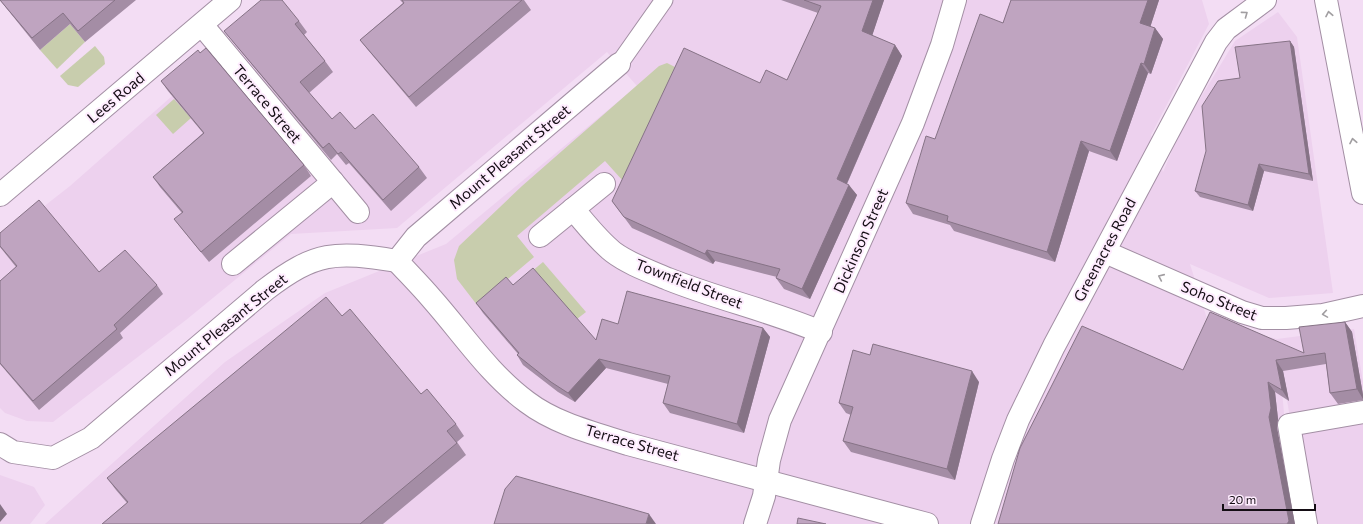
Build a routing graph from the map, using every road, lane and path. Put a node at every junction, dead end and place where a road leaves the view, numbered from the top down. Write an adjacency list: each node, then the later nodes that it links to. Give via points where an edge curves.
1 (230, 0): 6 (street, Lees Road)
2 (664, 0): 7 (lane)
3 (955, 0): 19 (street, Dickinson Street, via 942,45 913,123)
4 (1265, 0): 15 (street, Greenacres Road, one-way to 4, via 1216,42 1226,29)
5 (1326, 0): 10 (street, one-way to 5)
6 (202, 25): 8 (street, Terrace Street); 11 (street, Lees Road)
7 (619, 64): 16 (street, Mount Pleasant Street, via 416,237)
8 (333, 182): 13 (street, Terrace Street); 17 (street)
9 (604, 184): 12 (street)
10 (1363, 193)
11 (0, 195)
12 (573, 209): 14 (street); 19 (street, Townfield Street, via 600,240 640,268)
13 (358, 212)
14 (540, 236)
15 (1105, 252): 18 (street, Soho Street, one-way to 15, via 1323,315 1262,318 1242,312); 25 (street, Greenacres Road, via 1054,346 1018,420)
16 (397, 261): 21 (street, Mount Pleasant Street, via 355,254 312,261 284,275 265,290 91,438 52,458 13,452); 22 (street, Terrace Street, via 433,299 497,376 527,403 579,429)
17 (233, 264)
18 (1363, 306)
19 (821, 332): 22 (street, Dickinson Street, via 780,420)
20 (1363, 412): 26 (street, via 1289,425)
21 (0, 444)
22 (766, 480): 23 (street, Dickinson Street); 24 (street, Terrace Street)
23 (755, 524)
24 (927, 524)
25 (982, 524)
26 (1306, 524)

